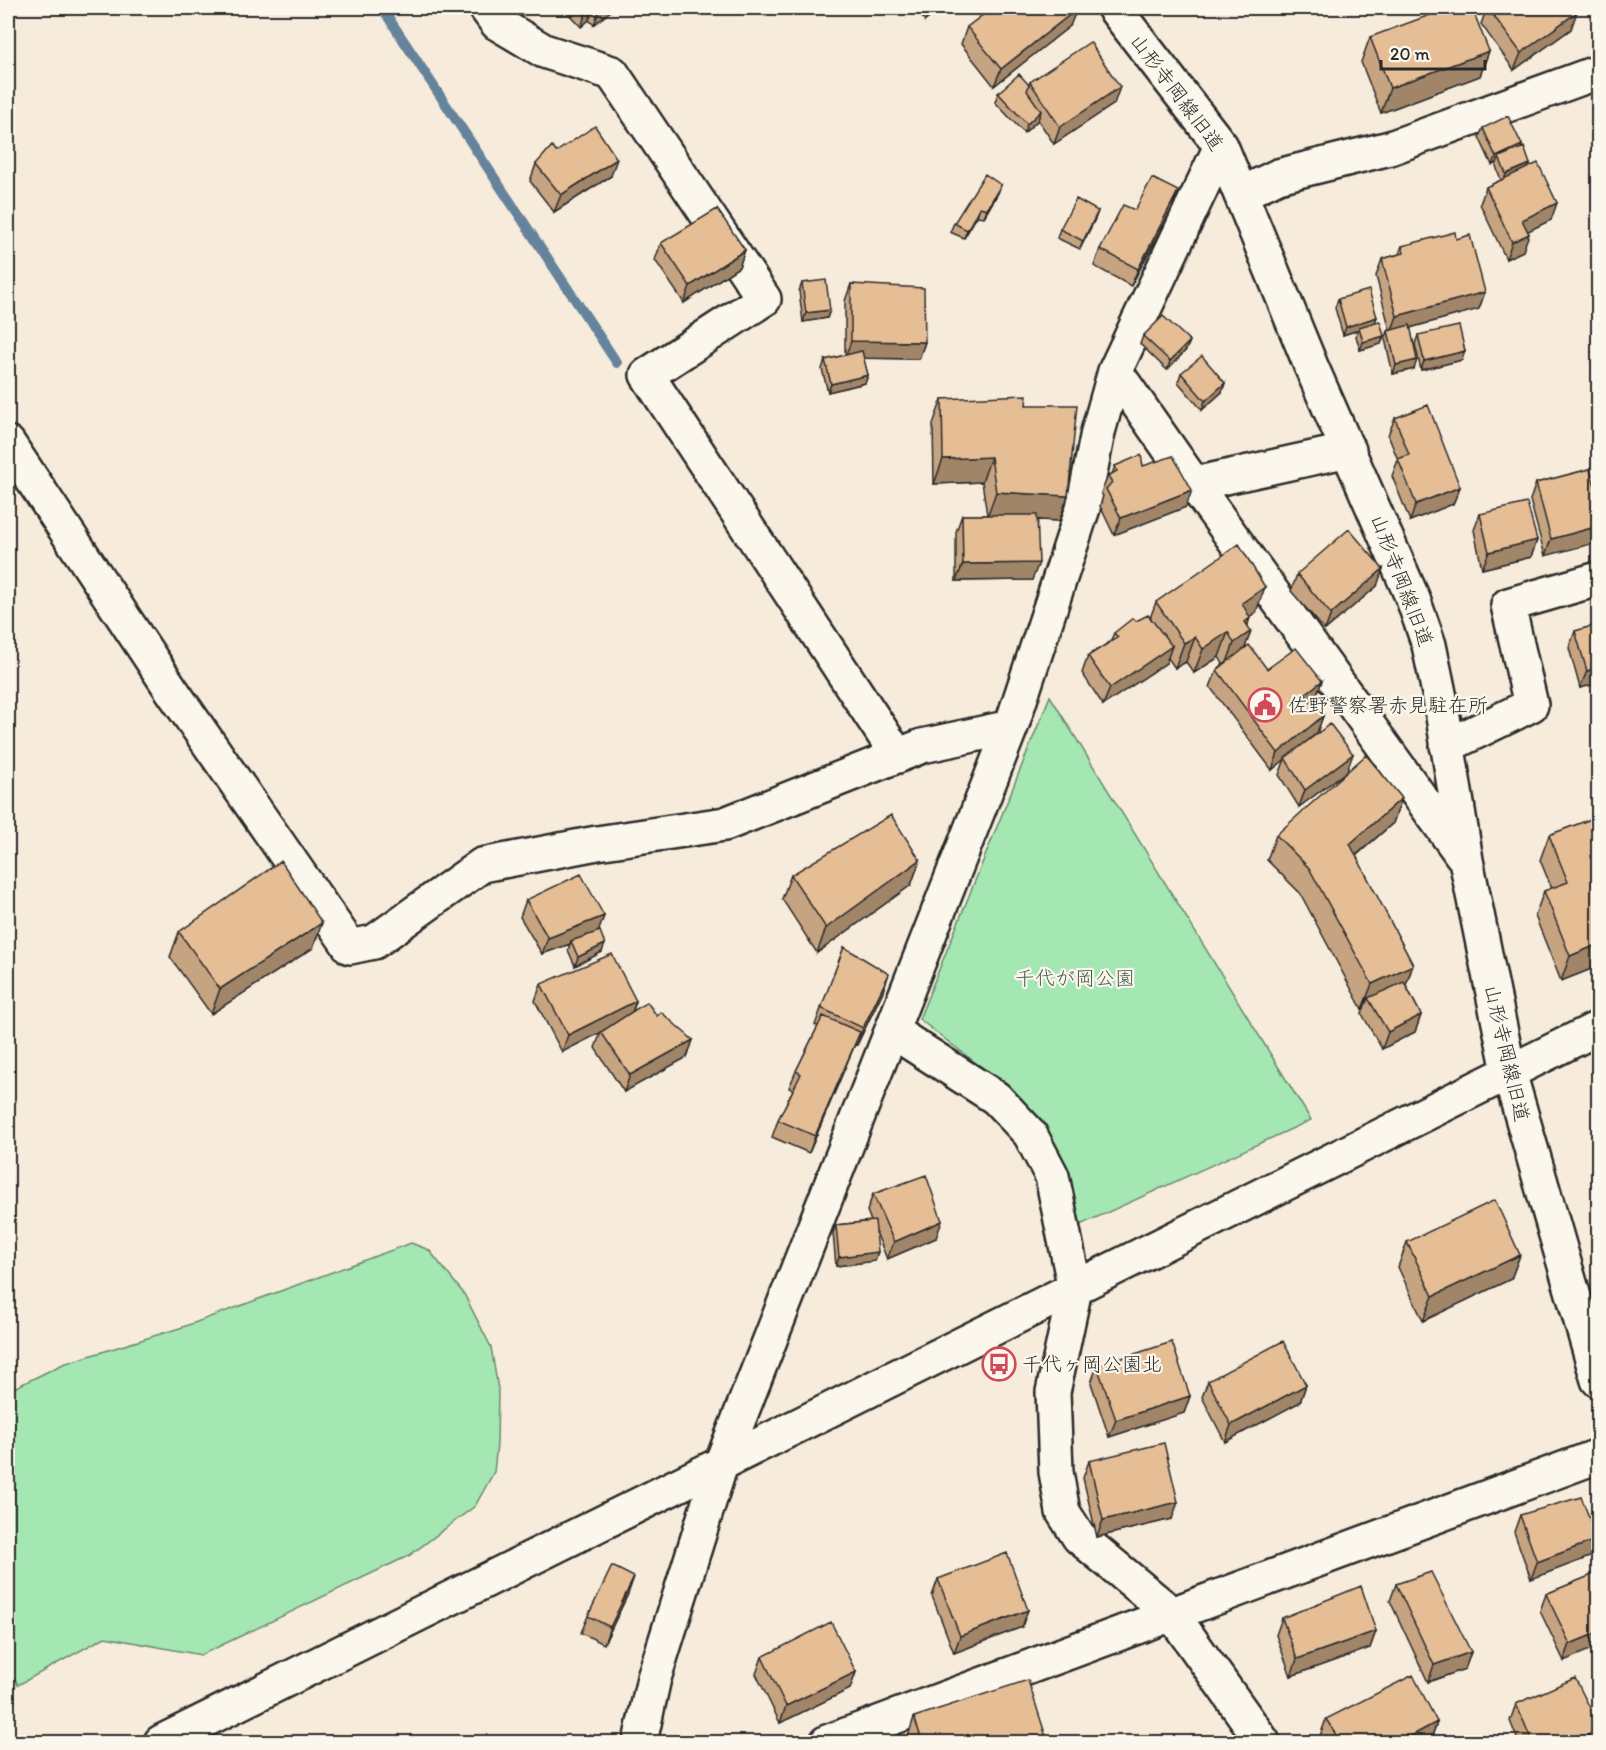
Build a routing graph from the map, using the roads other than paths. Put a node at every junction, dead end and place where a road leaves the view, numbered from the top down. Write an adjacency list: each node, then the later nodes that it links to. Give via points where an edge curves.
1 (486, 8): 13 (street, via 497,23 544,51 612,73 764,299 647,375)
2 (1114, 8): 4 (street, 山形寺岡線旧道)
3 (1599, 72): 5 (street, via 1390,148 1278,176)
4 (1221, 146): 5 (street, 山形寺岡線旧道); 6 (street)
5 (1241, 194): 8 (street, 山形寺岡線旧道)
6 (1115, 371): 9 (street); 11 (street, via 1083,508)
7 (8, 443): 13 (street, via 171,689 351,947 374,942 482,865 725,824)
8 (1349, 450): 9 (street); 12 (street, 山形寺岡線旧道, via 1429,645)
9 (1194, 484): 14 (street)
10 (1599, 579): 12 (street, via 1508,605 1531,705)
11 (1011, 727): 13 (street, via 922,746); 16 (street)
12 (1447, 746): 14 (street, 山形寺岡線旧道)
13 (898, 756)
14 (1466, 860): 17 (street, 山形寺岡線旧道)
15 (1599, 1028): 17 (street)
16 (892, 1031): 18 (street, via 996,1098 1030,1134 1052,1176); 21 (street)
17 (1509, 1072): 18 (street); 19 (street, 山形寺岡線旧道)
18 (1075, 1289): 21 (street); 22 (street, via 1053,1392 1056,1472 1063,1512 1079,1538)
19 (1599, 1380)
20 (1599, 1456): 22 (street)
21 (720, 1467): 23 (street); 24 (street, via 654,1678)
22 (1172, 1614): 25 (street); 26 (street)
23 (161, 1743)
24 (640, 1743)
25 (827, 1743)
26 (1263, 1743)

